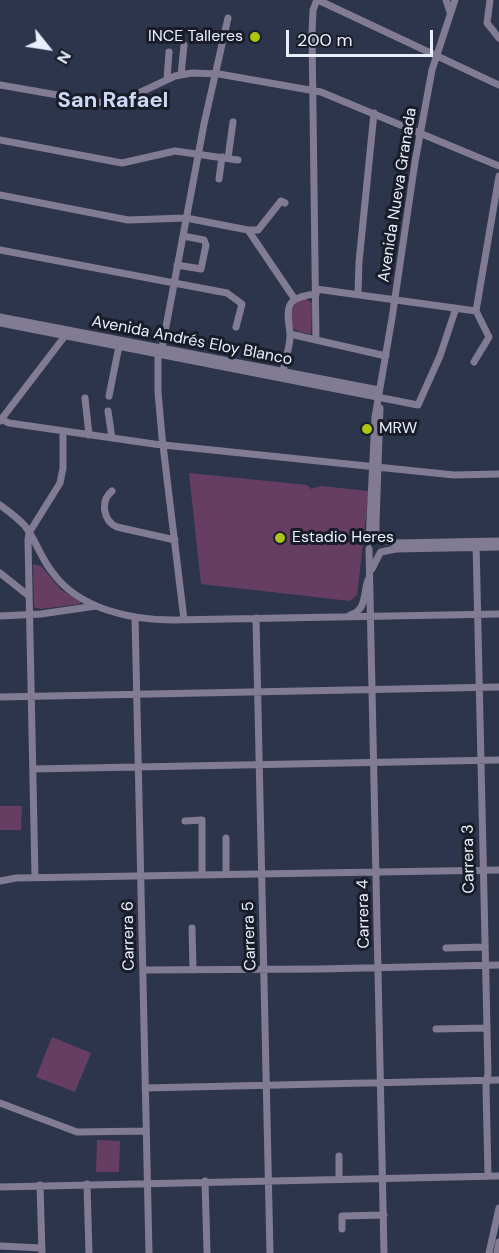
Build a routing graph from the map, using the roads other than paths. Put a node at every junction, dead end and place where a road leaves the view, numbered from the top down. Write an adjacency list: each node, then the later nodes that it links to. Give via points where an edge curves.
1 (318, 0): 10 (street); 16 (street, via 313,10)
2 (446, 0): 5 (street)
3 (454, 0): 5 (street, Avenida Nueva Granada)
4 (490, 0): 7 (street, via 487,23)
5 (450, 12): 10 (street, Avenida Nueva Granada)
6 (228, 18): 11 (street)
7 (499, 38)
8 (184, 45): 12 (street)
9 (169, 52): 13 (street)
10 (436, 54): 15 (street); 19 (street, Avenida Nueva Granada)
11 (216, 74): 12 (street); 16 (street); 21 (street)
12 (181, 75): 13 (street)
13 (167, 79): 14 (street, via 109,104)
14 (0, 85)
15 (499, 85)
16 (312, 92): 17 (street); 35 (street)
17 (374, 113): 19 (street); 36 (street)
18 (233, 122): 22 (street)
19 (420, 132): 24 (street); 38 (street, Avenida Nueva Granada)
20 (0, 140): 21 (street, via 122,163 176,151)
21 (198, 153): 22 (street); 29 (street)
22 (225, 158): 23 (street); 26 (street)
23 (238, 160)
24 (499, 166)
25 (499, 176): 40 (street)
26 (219, 179)
27 (0, 195): 29 (street, via 128,220)
28 (285, 203): 30 (street, via 281,201 258,230)
29 (186, 218): 30 (street); 31 (street)
30 (248, 230): 37 (street)
31 (183, 236): 33 (street); 33 (street, via 204,240 206,245 201,269)
32 (0, 250): 34 (street)
33 (177, 265): 34 (street)
34 (174, 284): 43 (street, via 227,293 242,304); 48 (street)
35 (316, 291): 36 (street); 37 (street); 46 (street)
36 (358, 294): 38 (street)
37 (294, 298): 45 (street, via 288,318)
38 (395, 300): 39 (street); 49 (street, Avenida Nueva Granada)
39 (456, 309): 40 (street); 52 (street, via 418,405)
40 (476, 311): 50 (street, via 489,337)
41 (0, 317): 44 (street, Avenida Andrés Eloy Blanco)
42 (0, 323): 44 (street, Avenida Andrés Eloy Blanco)
43 (236, 327)
44 (67, 333): 47 (street, Avenida Andrés Eloy Blanco); 48 (street, Avenida Andrés Eloy Blanco); 56 (street)
45 (290, 334): 46 (street); 51 (street)
46 (316, 340): 49 (street)
47 (119, 346): 48 (street, Avenida Andrés Eloy Blanco); 53 (street)
48 (160, 351): 51 (street, Avenida Andrés Eloy Blanco); 52 (street, Avenida Andrés Eloy Blanco); 60 (street, via 158,392)
49 (386, 356): 52 (street, Avenida Nueva Granada)
50 (474, 362)
51 (283, 372): 52 (street, Avenida Andrés Eloy Blanco)
52 (379, 393): 61 (street, Avenida Nueva Granada)
53 (109, 396)
54 (85, 398): 58 (street)
55 (108, 411): 59 (street)
56 (0, 420): 57 (street)
57 (63, 431): 58 (street); 65 (street, via 60,483)
58 (89, 435): 59 (street)
59 (112, 438): 60 (street)
60 (164, 445): 61 (street); 67 (street)
61 (376, 468): 62 (street, via 459,476); 66 (street, Avenida Nueva Granada, via 376,530); 70 (street, Avenida Nueva Granada)
62 (499, 474)
63 (111, 491): 67 (street, via 105,501 110,523)
64 (0, 505): 65 (street)
65 (29, 533): 73 (street); 74 (street)
66 (382, 539): 69 (street, via 396,543); 70 (street, via 373,538); 72 (street, via 384,546)
67 (175, 540): 87 (street)
68 (499, 541): 69 (street)
69 (477, 544): 71 (street); 72 (street); 79 (street, Carrera 3)
70 (369, 546): 72 (street, via 373,553); 76 (street, Carrera 4)
71 (499, 547)
72 (380, 552): 76 (street, Carrera 4)
73 (28, 561): 74 (street, via 36,558); 77 (street)
74 (48, 567): 78 (street, via 69,590)
75 (0, 573): 77 (street)
76 (370, 575): 83 (street, via 361,609); 84 (street, Carrera 4)
77 (29, 596): 81 (street)
78 (98, 606): 81 (street); 85 (street)
79 (478, 614): 80 (street); 84 (street); 89 (street, Carrera 3)
80 (499, 614)
81 (30, 615): 82 (street); 93 (street)
82 (0, 616)
83 (342, 616): 84 (street); 86 (street)
84 (371, 616): 90 (street, Carrera 4)
85 (135, 617): 87 (street); 92 (street, Carrera 6)
86 (256, 618): 87 (street); 91 (street, Carrera 5)
87 (184, 620)
88 (499, 687): 89 (street)
89 (480, 688): 90 (street); 95 (street, Carrera 3)
90 (372, 690): 91 (street); 97 (street, Carrera 4)
91 (258, 692): 92 (street); 98 (street, Carrera 5)
92 (137, 694): 93 (street); 99 (street, Carrera 6)
93 (31, 696): 94 (street); 100 (street)
94 (0, 697)
95 (481, 760): 96 (street); 97 (street); 103 (street, Carrera 3)
96 (499, 760)
97 (374, 763): 98 (street); 105 (street, Carrera 4)
98 (260, 765): 99 (street); 107 (street, Carrera 5)
99 (138, 768): 100 (street); 109 (street, Carrera 6)
100 (33, 770): 110 (street)
101 (185, 821): 108 (street, via 201,820)
102 (226, 838): 106 (street)
103 (483, 870): 104 (street); 105 (street); 113 (street, Carrera 3)
104 (499, 870)
105 (376, 872): 107 (street); 117 (street, Carrera 4)
106 (226, 874): 107 (street); 108 (street)
107 (261, 874): 120 (street, Carrera 5)
108 (202, 875): 109 (street)
109 (141, 876): 110 (street); 118 (street, Carrera 6)
110 (35, 877): 111 (street)
111 (0, 881)
112 (192, 928): 119 (street)
113 (484, 947): 114 (street); 115 (street, Carrera 3)
114 (446, 948)
115 (485, 965): 116 (street); 117 (street); 121 (street, Carrera 3)
116 (499, 965)
117 (378, 968): 120 (street); 125 (street, Carrera 4)
118 (143, 970): 119 (street); 127 (street, Carrera 6)
119 (193, 970): 120 (street)
120 (264, 970): 126 (street, Carrera 5)
121 (486, 1028): 122 (street); 123 (street, Carrera 3)
122 (436, 1029)
123 (486, 1080): 124 (street); 125 (street); 131 (street, Carrera 3)
124 (499, 1080)
125 (381, 1083): 126 (street); 133 (street, Carrera 4)
126 (267, 1086): 127 (street); 135 (street, Carrera 5)
127 (146, 1088): 129 (street, Carrera 6)
128 (0, 1103): 129 (street, via 81,1133)
129 (146, 1131): 137 (street, Carrera 6)
130 (339, 1156): 134 (street)
131 (488, 1176): 132 (street); 133 (street)
132 (499, 1176)
133 (383, 1178): 134 (street); 142 (street, Carrera 4)
134 (339, 1179): 135 (street)
135 (269, 1180): 136 (street); 150 (street, Carrera 5)
136 (205, 1181): 137 (street); 147 (street)
137 (147, 1183): 138 (street); 149 (street, Carrera 6)
138 (87, 1184): 139 (street); 148 (street)
139 (40, 1185): 140 (street); 146 (street)
140 (0, 1187)
141 (499, 1208): 152 (street)
142 (384, 1215): 143 (street, via 342,1216); 151 (street, Carrera 4)
143 (342, 1229)
144 (499, 1242): 153 (street)
145 (0, 1246): 146 (street)
146 (42, 1251)
147 (207, 1252)
148 (89, 1253)
149 (149, 1253)
150 (270, 1253)
151 (384, 1253)
152 (489, 1253)
153 (497, 1253)

